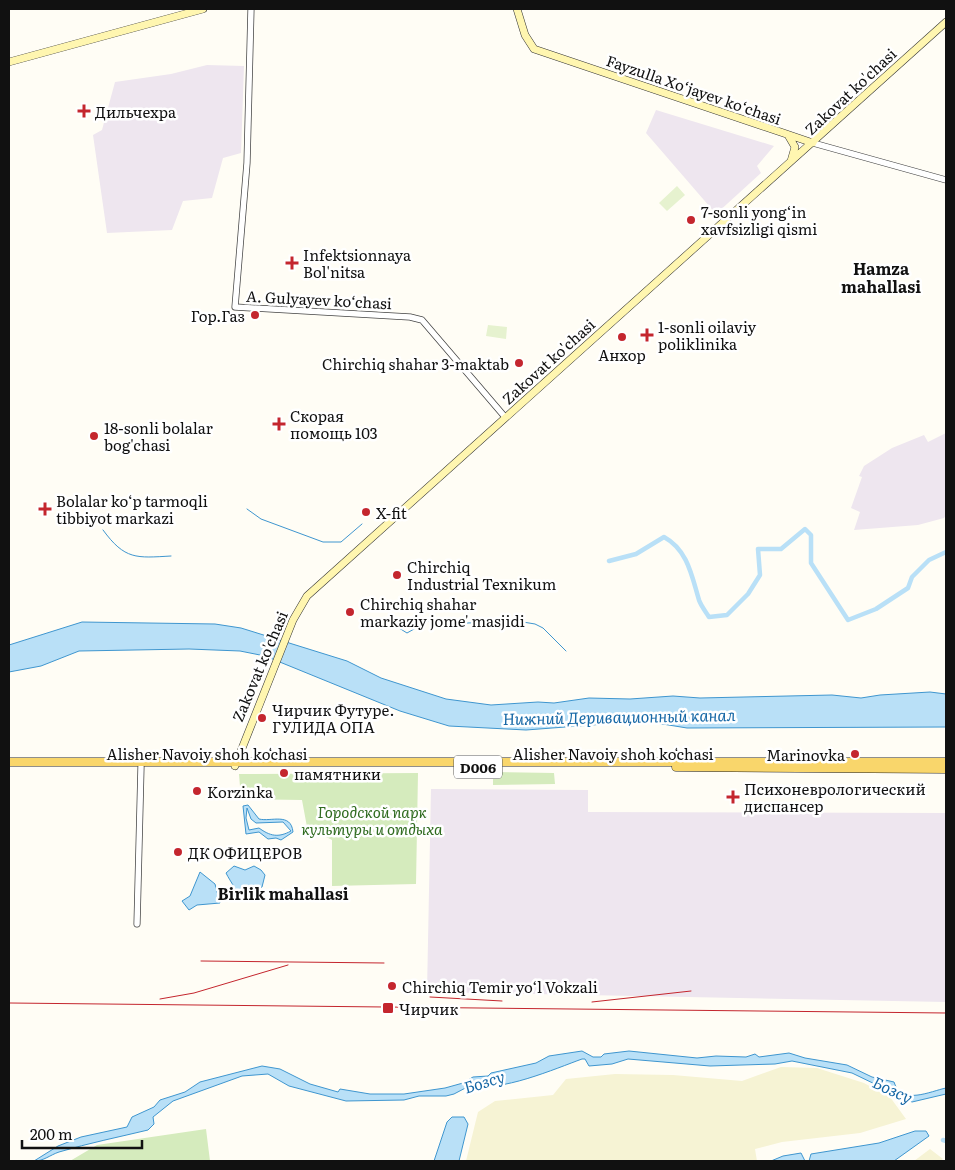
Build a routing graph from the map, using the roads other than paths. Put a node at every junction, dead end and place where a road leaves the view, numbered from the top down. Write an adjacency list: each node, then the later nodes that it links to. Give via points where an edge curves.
1 (203, 9): 5 (main road)
2 (251, 9): 12 (street, A. Gulyayev ko‘chasi, via 246,163 235,307 422,320)
3 (517, 9): 6 (main road, Fayzulla Xo‘jayev ko‘chasi, via 525,35 534,49)
4 (946, 22): 8 (main road, Zakovat ko'chasi)
5 (9, 62)
6 (787, 134): 7 (main road, Fayzulla Xo‘jayev ko‘chasi); 10 (main road, via 795,147)
7 (798, 138): 8 (main road, Fayzulla Xo‘jayev ko‘chasi); 9 (main road)
8 (814, 143): 9 (main road, Zakovat ko'chasi); 11 (street, Fayzulla Xo‘jayev ko‘chasi)
9 (801, 154): 10 (main road, Zakovat ko'chasi)
10 (791, 163): 12 (main road, Zakovat ko'chasi)
11 (946, 180)
12 (505, 417): 15 (main road, Zakovat ko'chasi, via 312,591 299,608 286,635)
13 (9, 762): 14 (main road, Alisher Navoiy shoh koʻchasi / D006)
14 (141, 764): 15 (main road, Alisher Navoiy shoh koʻchasi / D006); 17 (main road, Alisher Navoiy shoh koʻchasi / D006); 18 (street)
15 (235, 764): 16 (main road, Alisher Navoiy shoh koʻchasi / D006)
16 (945, 764)
17 (9, 767)
18 (137, 924)

